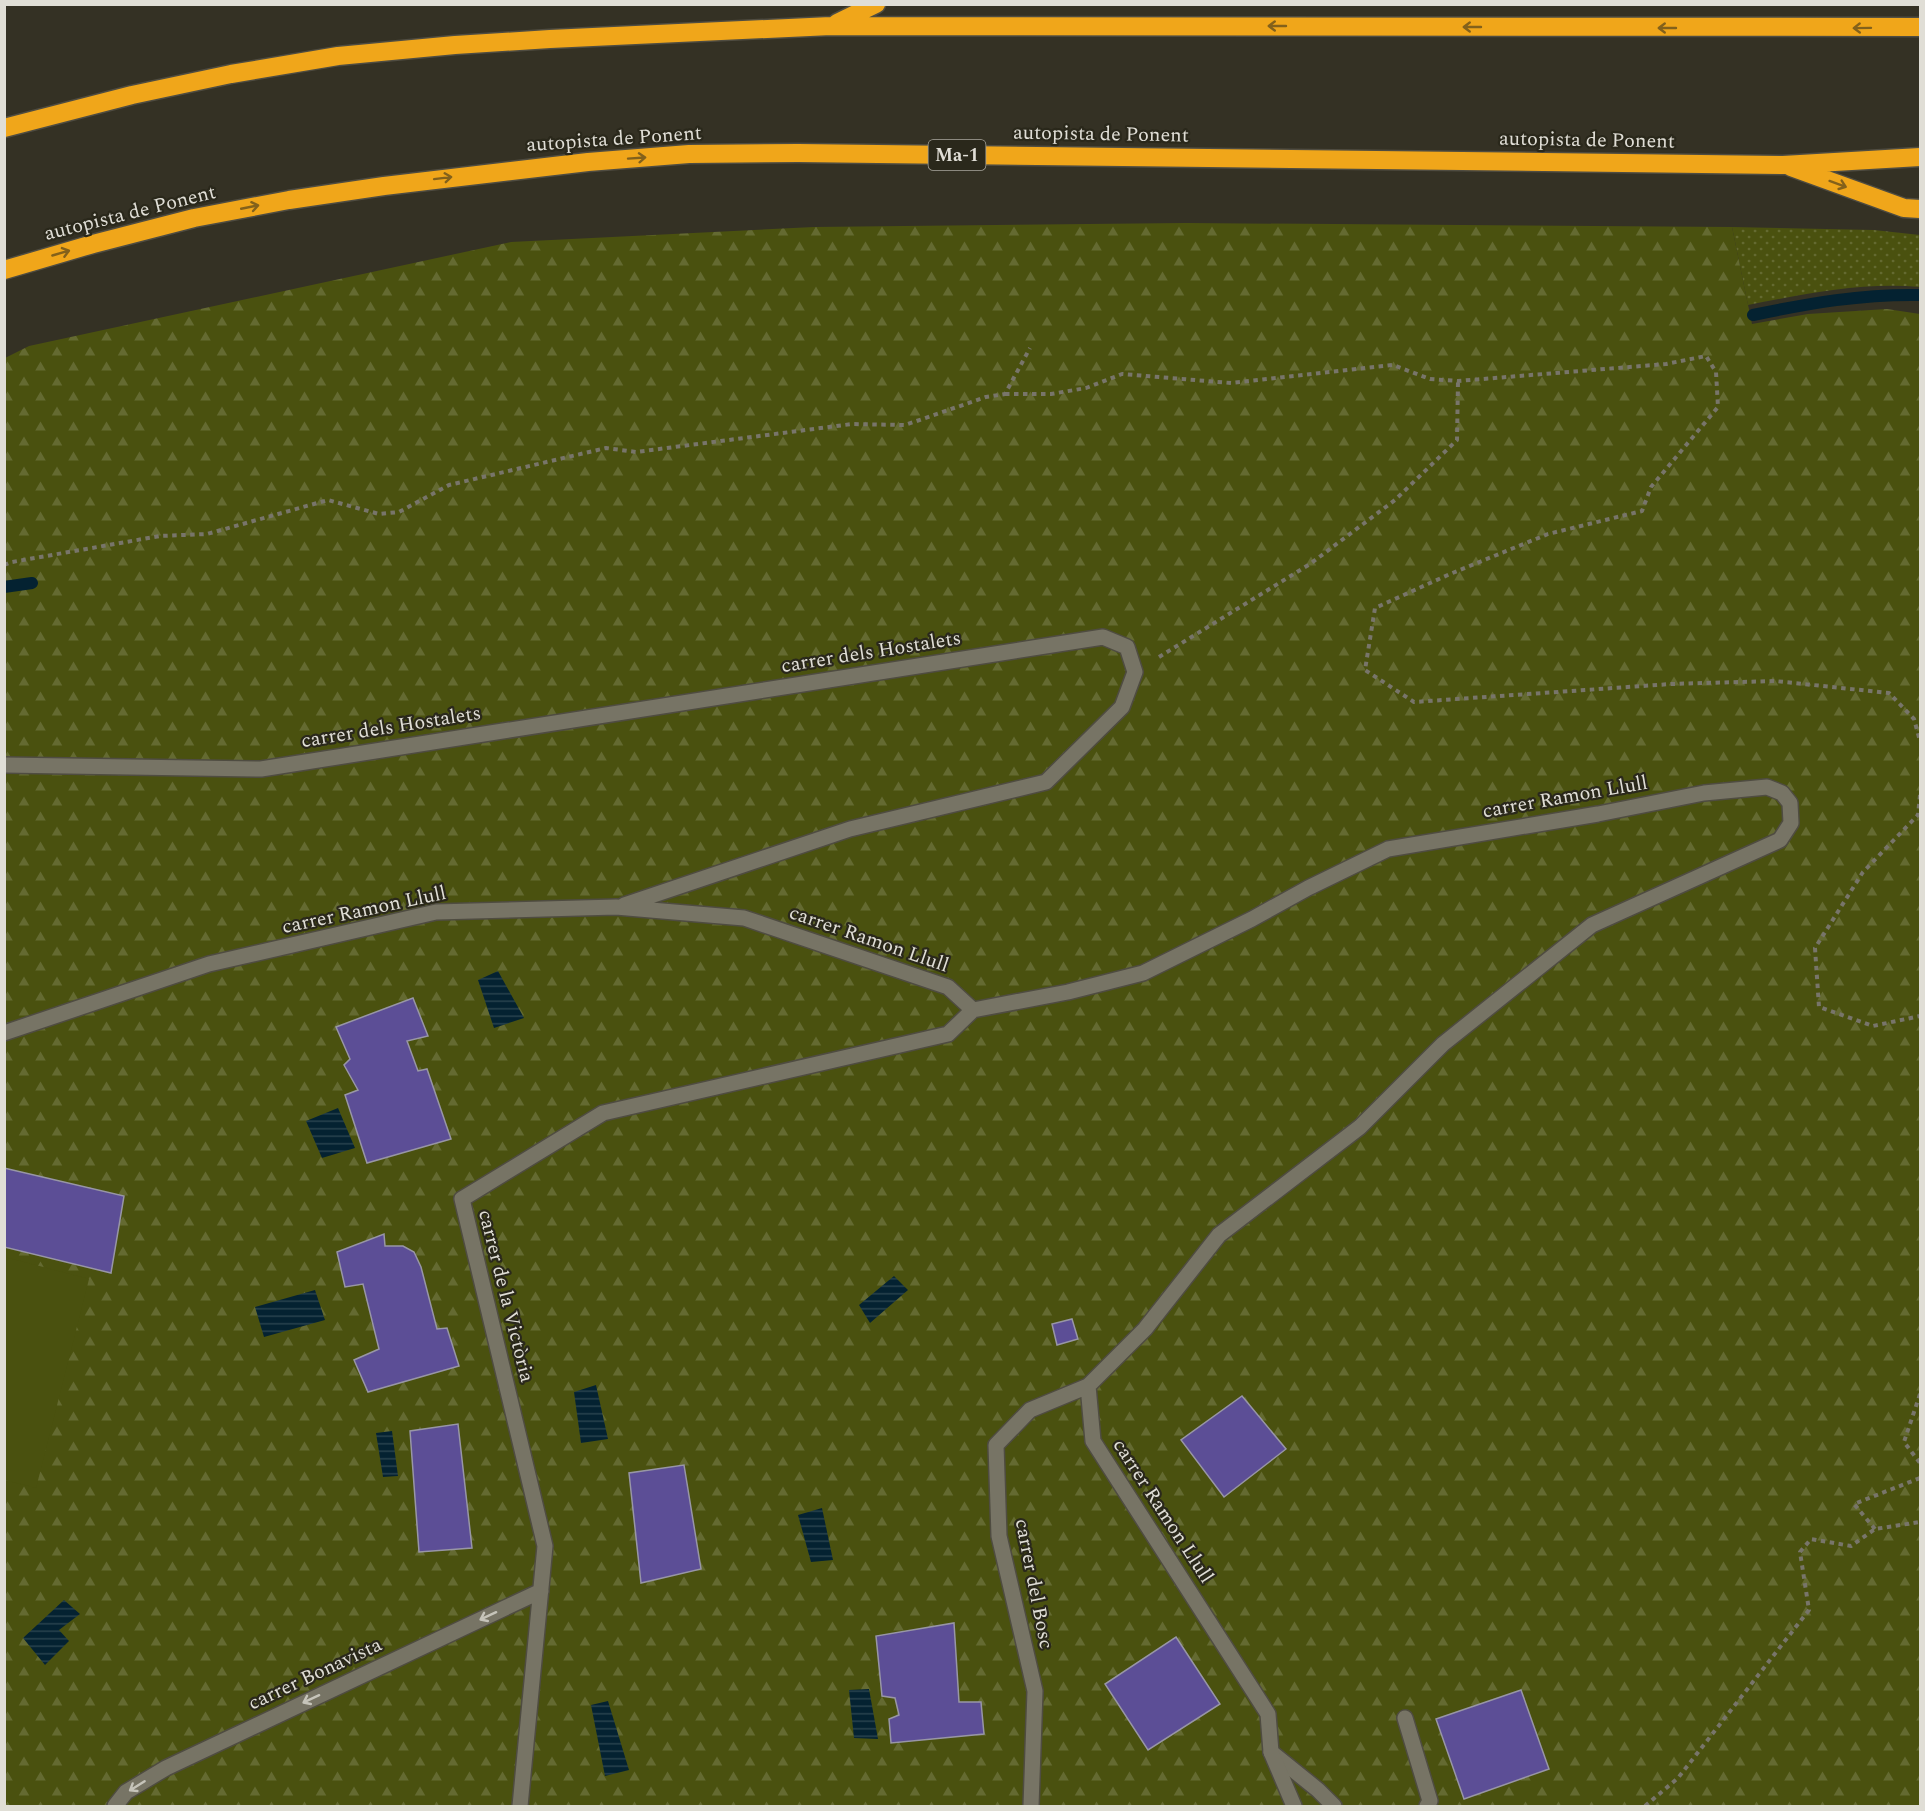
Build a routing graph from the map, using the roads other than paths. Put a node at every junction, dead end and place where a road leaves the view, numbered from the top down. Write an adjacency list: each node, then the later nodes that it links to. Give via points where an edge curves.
1 (876, 4): 2 (highway)
2 (831, 26): 3 (highway, one-way to 2); 4 (highway, via 550,39 338,56 132,95)
3 (1920, 27)
4 (4, 128)
5 (1920, 157): 6 (highway, autopista de Ponent / Ma-1)
6 (1783, 165): 7 (highway, one-way to 7, via 1904,208); 8 (highway, autopista de Ponent / Ma-1, one-way to 6, via 194,218 289,200 488,172 689,154)
7 (1920, 209)
8 (4, 270)
9 (4, 765): 10 (street, carrer dels Hostalets, via 261,769 1103,637 1127,647 1135,672 1122,707 1046,783 850,829)
10 (616, 907): 11 (street, carrer Ramon Llull, via 744,918 948,987); 12 (street, carrer Ramon Llull, via 436,912 209,964)
11 (973, 1010): 13 (street, carrer Ramon Llull, via 1143,973 1388,849 1704,794 1767,787 1782,793 1791,803 1791,823 1780,840 1592,925 1443,1044 1360,1127 1220,1234 1145,1329); 14 (street, carrer de la Victòria, via 948,1034 603,1113 462,1199 545,1546)
12 (4, 1033)
13 (1088, 1386): 16 (street, carrer Ramon Llull, via 1093,1441 1268,1714); 19 (street, carrer del Bosc, via 1030,1410 996,1445 999,1536 1035,1691)
14 (541, 1592): 17 (street, carrer Bonavista, one-way to 17, via 166,1768 126,1792); 18 (street, carrer de la Victòria)
15 (1405, 1718): 22 (street, via 1430,1801)
16 (1271, 1752): 20 (street, carrer Ramon Llull); 21 (street)
17 (115, 1806)
18 (520, 1806)
19 (1031, 1806)
20 (1294, 1806)
21 (1334, 1806)
22 (1427, 1806)

